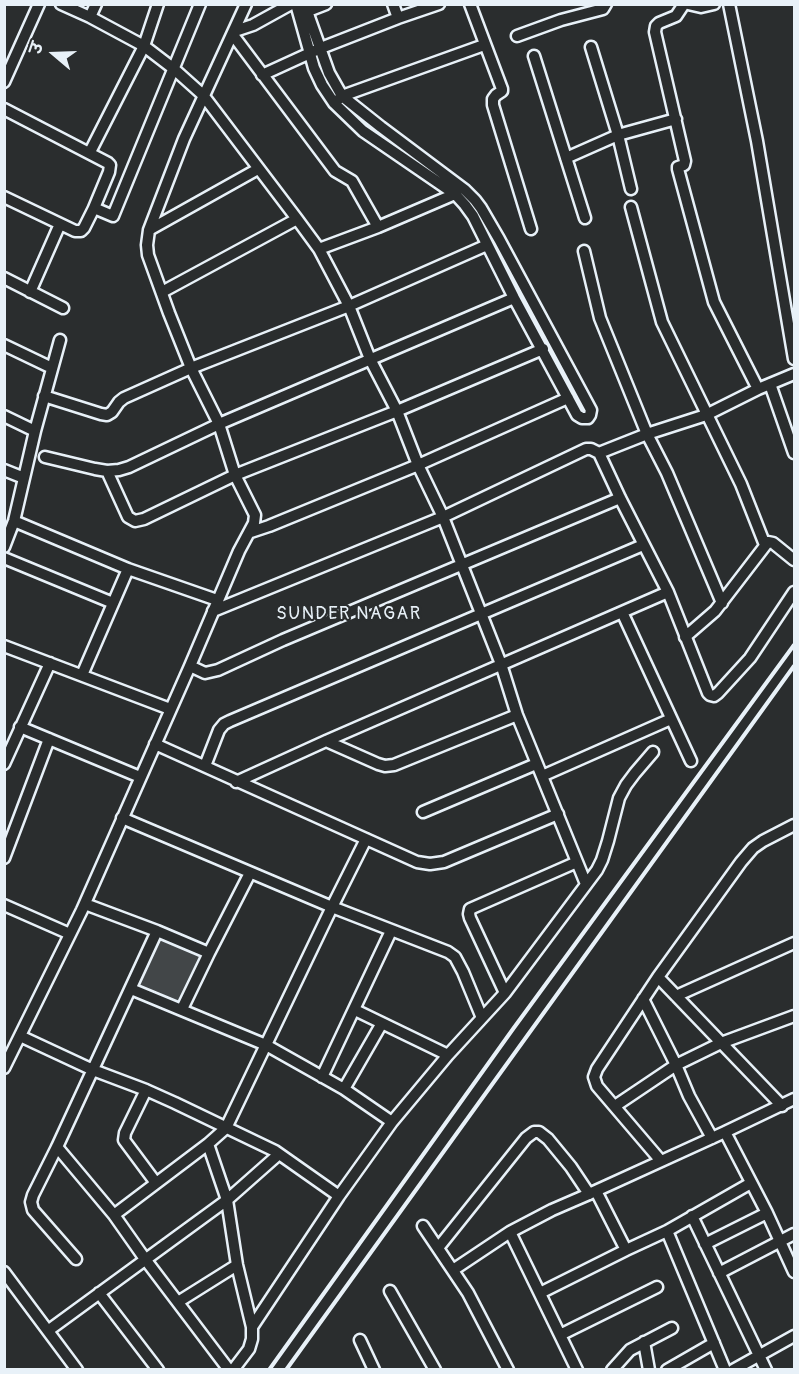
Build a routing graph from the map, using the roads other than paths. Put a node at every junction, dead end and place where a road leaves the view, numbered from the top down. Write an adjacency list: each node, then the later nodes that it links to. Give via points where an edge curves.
1 (39, 4): 30 (street)
2 (61, 4): 18 (street)
3 (96, 4): 18 (street)
4 (158, 4): 23 (street)
5 (200, 4): 28 (street)
6 (246, 4): 20 (street)
7 (291, 4): 20 (street)
8 (296, 4): 26 (street)
9 (326, 4): 17 (street)
10 (393, 4): 19 (street)
11 (439, 4): 19 (street)
12 (470, 4): 22 (street)
13 (606, 4): 21 (street, via 603,9)
14 (686, 4): 15 (street); 34 (street, via 676,16 656,26 655,32)
15 (714, 4)
16 (729, 4): 63 (street)
17 (307, 8): 25 (street)
18 (90, 17): 23 (street)
19 (398, 18): 25 (street)
20 (234, 33): 29 (street); 31 (street)
21 (518, 36)
22 (484, 45): 32 (street); 48 (street, via 502,89 493,105)
23 (144, 46): 28 (street); 36 (street)
24 (591, 47): 35 (street)
25 (321, 48): 26 (street); 32 (street)
26 (309, 53): 29 (street); 32 (street, via 322,85)
27 (534, 56): 37 (street)
28 (174, 69): 31 (street); 43 (street, via 113,216)
29 (262, 75): 47 (street, via 335,171 352,181)
30 (4, 82)
31 (203, 95): 38 (street); 49 (street)
32 (338, 100): 40 (street, via 363,131); 70 (street, via 381,127 475,200 591,410 590,415 577,415)
33 (4, 109): 36 (street)
34 (676, 119): 35 (street); 68 (street, via 685,163 678,167 678,172 714,302)
35 (618, 135): 37 (street); 39 (street)
36 (90, 152): 43 (street, via 110,165)
37 (566, 158): 44 (street)
38 (258, 169): 45 (street); 49 (street)
39 (631, 189)
40 (455, 194): 47 (street); 50 (street, via 473,216)
41 (4, 197): 46 (street)
42 (631, 207): 72 (street, via 662,322)
43 (94, 208): 46 (street, via 81,231)
44 (585, 218)
45 (297, 219): 51 (street); 55 (street)
46 (60, 224): 54 (street)
47 (378, 227): 51 (street)
48 (531, 229)
49 (149, 230): 55 (street, via 148,255)
50 (487, 245): 56 (street); 57 (street)
51 (319, 249): 57 (street)
52 (584, 251): 76 (street, via 600,318)
53 (4, 278): 54 (street)
54 (30, 292): 58 (street)
55 (162, 292): 65 (street)
56 (514, 298): 61 (street); 62 (street)
57 (349, 306): 62 (street); 65 (street)
58 (63, 308)
59 (60, 340): 64 (street)
60 (4, 345): 64 (street)
61 (543, 349): 70 (street); 71 (street)
62 (370, 359): 71 (street); 74 (street)
63 (795, 359)
64 (52, 368): 69 (street)
65 (191, 368): 69 (street, via 124,398 107,415); 74 (street)
66 (795, 374): 67 (street)
67 (770, 384): 68 (street); 78 (street)
68 (758, 389): 72 (street)
69 (44, 396): 75 (street)
70 (568, 398): 80 (street)
71 (397, 411): 80 (street); 83 (street)
72 (706, 414): 76 (street); 90 (street, via 741,484)
73 (4, 416): 75 (street)
74 (219, 424): 82 (street, via 129,467); 83 (street)
75 (35, 430): 84 (street)
76 (647, 434): 77 (street); 99 (street)
77 (599, 453): 85 (street); 86 (street, via 586,449)
78 (795, 453)
79 (45, 457): 82 (street)
80 (418, 465): 86 (street); 88 (street)
81 (4, 470): 84 (street)
82 (107, 471): 83 (street, via 128,517 138,521)
83 (236, 475): 88 (street, via 255,515)
84 (24, 478): 87 (street)
85 (620, 498): 89 (street); 94 (street)
86 (442, 517): 94 (street); 100 (street)
87 (14, 521): 91 (street); 95 (street)
88 (250, 532): 100 (street)
89 (644, 545): 96 (street); 102 (street)
90 (765, 546): 93 (street, via 771,542); 99 (street)
91 (4, 547)
92 (4, 558): 98 (street)
93 (795, 560)
94 (461, 565): 102 (street); 107 (street, via 218,670 205,673)
95 (128, 568): 98 (street); 100 (street)
96 (668, 592): 101 (street); 103 (street)
97 (795, 592): 103 (street, via 750,658 714,696 708,693)
98 (113, 603): 108 (street)
99 (722, 603): 103 (street)
100 (215, 606): 107 (street)
101 (622, 612): 106 (street); 111 (street)
102 (482, 613): 106 (street); 120 (street, via 230,720 219,730)
103 (685, 637)
104 (4, 646): 105 (street)
105 (50, 663): 108 (street); 112 (street)
106 (501, 664): 110 (street); 114 (street)
107 (190, 666): 109 (street)
108 (81, 675): 109 (street)
109 (170, 709): 115 (street)
110 (517, 715): 114 (street, via 394,765 378,764); 119 (street)
111 (671, 718): 117 (street); 121 (street)
112 (20, 727): 113 (street); 118 (street)
113 (50, 739): 122 (street); 129 (street)
114 (326, 741): 123 (street)
115 (155, 744): 120 (street); 122 (street)
116 (653, 752): 132 (street, via 619,798 602,860)
117 (691, 761)
118 (4, 764)
119 (536, 764): 121 (street); 124 (street)
120 (205, 765): 123 (street)
121 (542, 776): 125 (street)
122 (140, 777): 126 (street)
123 (236, 782): 128 (street)
124 (423, 812)
125 (558, 814): 128 (street, via 438,863 417,862); 130 (street)
126 (122, 818): 131 (street); 133 (street)
127 (795, 825): 141 (street, via 753,848)
128 (366, 839): 135 (street)
129 (4, 858)
130 (577, 862): 132 (street); 143 (street, via 470,909 470,918)
131 (250, 873): 135 (street); 140 (street)
132 (586, 884): 143 (street)
133 (85, 904): 136 (street); 138 (street)
134 (4, 905): 138 (street)
135 (332, 907): 137 (street); 153 (street)
136 (157, 931): 140 (street); 142 (street)
137 (392, 931): 147 (street); 149 (street, via 455,957)
138 (70, 934): 151 (street)
139 (795, 943): 144 (street)
140 (209, 953): 146 (street)
141 (658, 977): 144 (street); 145 (street)
142 (131, 989): 146 (street); 157 (street)
143 (504, 993): 149 (street)
144 (676, 996): 152 (street)
145 (643, 999): 155 (street); 162 (street, via 594,1077)
146 (182, 1010): 153 (street)
147 (355, 1010): 150 (street); 158 (street)
148 (795, 1016): 152 (street)
149 (482, 1018): 154 (street)
150 (382, 1023): 154 (street); 159 (street)
151 (20, 1036): 156 (street); 157 (street)
152 (721, 1043): 155 (street); 163 (street)
153 (266, 1045): 158 (street); 165 (street)
154 (448, 1054): 164 (street)
155 (676, 1065): 162 (street); 167 (street)
156 (4, 1068)
157 (93, 1070): 160 (street); 169 (street)
158 (322, 1077): 159 (street)
159 (344, 1089): 164 (street)
160 (146, 1090): 165 (street); 172 (street, via 124,1140)
161 (795, 1100): 163 (street)
162 (615, 1106): 171 (street)
163 (782, 1106): 166 (street)
164 (392, 1122): 175 (street)
165 (226, 1128): 168 (street); 170 (street)
166 (725, 1132): 167 (street); 173 (street)
167 (712, 1138): 171 (street)
168 (208, 1144): 172 (street); 176 (street)
169 (57, 1147): 178 (street); 188 (street, via 31,1206)
170 (279, 1154): 175 (street); 176 (street)
171 (660, 1161): 174 (street)
172 (156, 1183): 178 (street)
173 (751, 1183): 177 (street); 179 (street)
174 (593, 1193): 182 (street); 186 (street, via 548,1139 534,1131); 187 (street)
175 (339, 1196): 200 (street)
176 (226, 1200): 189 (street); 190 (street)
177 (767, 1213): 184 (street); 185 (street)
178 (114, 1215): 189 (street)
179 (692, 1216): 181 (street); 185 (street)
180 (423, 1226): 186 (street)
181 (667, 1231): 187 (street); 207 (street)
182 (510, 1232): 191 (street); 198 (street)
183 (795, 1234): 184 (street)
184 (780, 1241): 192 (street); 193 (street)
185 (705, 1244): 193 (street)
186 (438, 1248): 191 (street)
187 (626, 1250): 198 (street)
188 (76, 1259)
189 (146, 1259): 197 (street); 199 (street)
190 (237, 1265): 199 (street); 200 (street)
191 (453, 1269): 214 (street)
192 (795, 1272)
193 (719, 1273): 208 (street)
194 (7, 1278): 202 (street)
195 (657, 1287): 203 (street)
196 (390, 1291): 213 (street)
197 (99, 1293): 202 (street); 210 (street)
198 (540, 1293): 203 (street)
199 (178, 1302): 211 (street)
200 (252, 1328): 211 (street, via 249,1349)
201 (672, 1328): 206 (street)
202 (49, 1330): 209 (street)
203 (560, 1335): 215 (street)
204 (795, 1335): 208 (street)
205 (360, 1340): 212 (street)
206 (644, 1342): 216 (street, via 630,1350); 217 (street)
207 (714, 1343): 218 (street); 219 (street)
208 (760, 1356): 220 (street); 221 (street)
209 (77, 1370)
210 (158, 1370)
211 (231, 1370)
212 (374, 1370)
213 (435, 1370)
214 (508, 1370)
215 (577, 1370)
216 (612, 1370)
217 (649, 1370)
218 (667, 1370)
219 (725, 1370)
220 (733, 1370)
221 (766, 1370)

